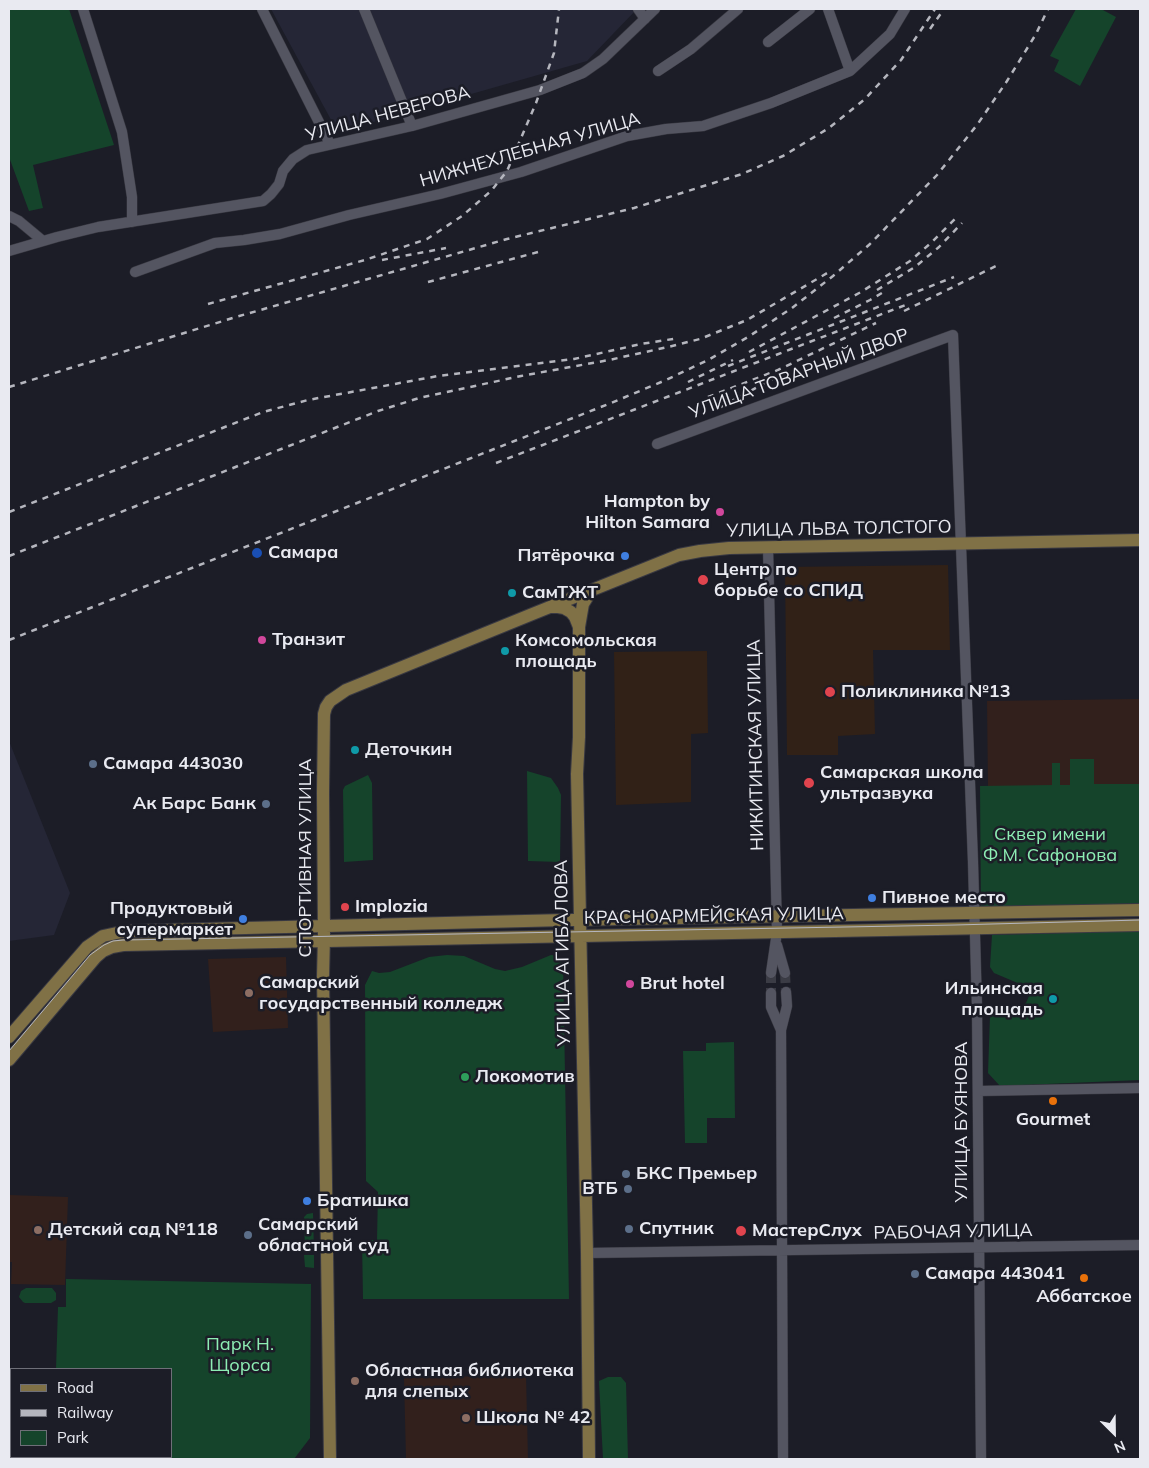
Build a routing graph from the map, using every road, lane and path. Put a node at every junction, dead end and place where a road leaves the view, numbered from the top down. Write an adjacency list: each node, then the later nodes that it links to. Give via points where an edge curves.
1 (83, 9): 17 (street, via 122,132 132,197)
2 (262, 9): 15 (street)
3 (364, 9): 14 (street)
4 (638, 9): 10 (street)
5 (655, 9): 10 (street, УЛИЦА НЕВЕРОВА)
6 (738, 9): 12 (street, via 691,49)
7 (810, 9): 11 (street)
8 (828, 9): 13 (street)
9 (905, 9): 13 (street, НИЖНЕХЛЕБНАЯ УЛИЦА, via 890,34)
10 (645, 19): 14 (street, УЛИЦА НЕВЕРОВА, via 603,59 583,73 540,90)
11 (768, 42)
12 (658, 71)
13 (850, 71): 20 (street, НИЖНЕХЛЕБНАЯ УЛИЦА, via 771,104 703,126 627,136 521,172 440,194 280,234 215,243)
14 (412, 126): 15 (street, УЛИЦА НЕВЕРОВА)
15 (330, 144): 17 (street, УЛИЦА НЕВЕРОВА, via 308,150 293,159 283,171 279,184 263,200)
16 (9, 216): 18 (street)
17 (132, 222): 18 (street, УЛИЦА НЕВЕРОВА)
18 (43, 241): 19 (street, УЛИЦА НЕВЕРОВА)
19 (9, 251)
20 (135, 272)
21 (953, 335): 22 (street, УЛИЦА ТОВАРНЫЙ ДВОР); 24 (street, УЛИЦА БУЯНОВА)
22 (657, 444)
23 (1140, 540): 24 (main road, УЛИЦА ЛЬВА ТОЛСТОГО)
24 (960, 543): 25 (main road, УЛИЦА ЛЬВА ТОЛСТОГО); 30 (street, УЛИЦА БУЯНОВА)
25 (768, 548): 26 (main road, УЛИЦА ЛЬВА ТОЛСТОГО, via 719,549 679,555); 31 (street, НИКИТИНСКАЯ УЛИЦА)
26 (591, 591): 27 (main road, УЛИЦА ЛЬВА ТОЛСТОГО); 28 (main road, УЛИЦА АГИБАЛОВА, via 583,604)
27 (549, 608): 28 (main road, via 558,606 571,612); 34 (main road, СПОРТИВНАЯ УЛИЦА, via 342,692 330,701 324,714 323,737)
28 (578, 627): 32 (main road, УЛИЦА АГИБАЛОВА)
29 (1140, 910): 30 (main road, КРАСНОАРМЕЙСКАЯ УЛИЦА)
30 (974, 913): 31 (main road, КРАСНОАРМЕЙСКАЯ УЛИЦА); 35 (street, УЛИЦА БУЯНОВА)
31 (776, 917): 32 (main road, КРАСНОАРМЕЙСКАЯ УЛИЦА); 37 (street, НИКИТИНСКАЯ УЛИЦА)
32 (580, 920): 34 (main road, КРАСНОАРМЕЙСКАЯ УЛИЦА); 36 (main road, УЛИЦА АГИБАЛОВА)
33 (1140, 925): 35 (main road, КРАСНОАРМЕЙСКАЯ УЛИЦА)
34 (324, 926): 38 (main road, СПОРТИВНАЯ УЛИЦА); 44 (main road, КРАСНОАРМЕЙСКАЯ УЛИЦА, via 126,931 103,936 87,947)
35 (975, 928): 37 (main road, КРАСНОАРМЕЙСКАЯ УЛИЦА); 47 (street, УЛИЦА БУЯНОВА)
36 (580, 936): 37 (main road, КРАСНОАРМЕЙСКАЯ УЛИЦА); 38 (main road, КРАСНОАРМЕЙСКАЯ УЛИЦА); 51 (main road, УЛИЦА АГИБАЛОВА)
37 (776, 937): 39 (street, НИКИТИНСКАЯ УЛИЦА); 40 (street, НИКИТИНСКАЯ УЛИЦА)
38 (324, 941): 45 (main road, КРАСНОАРМЕЙСКАЯ УЛИЦА, via 112,947 89,964); 52 (main road, СПОРТИВНАЯ УЛИЦА)
39 (771, 973)
40 (785, 973)
41 (786, 992): 43 (street, via 787,1006)
42 (771, 993): 43 (street, via 771,1007)
43 (780, 1030): 50 (street)
44 (9, 1037)
45 (9, 1060)
46 (1140, 1088): 47 (street)
47 (978, 1091): 49 (street, УЛИЦА БУЯНОВА)
48 (1140, 1245): 49 (street, РАБОЧАЯ УЛИЦА)
49 (978, 1248): 50 (street, РАБОЧАЯ УЛИЦА); 55 (street, УЛИЦА БУЯНОВА)
50 (781, 1251): 51 (street, РАБОЧАЯ УЛИЦА); 54 (street)
51 (587, 1254): 53 (main road, УЛИЦА АГИБАЛОВА)
52 (330, 1459)
53 (589, 1459)
54 (783, 1459)
55 (981, 1459)

